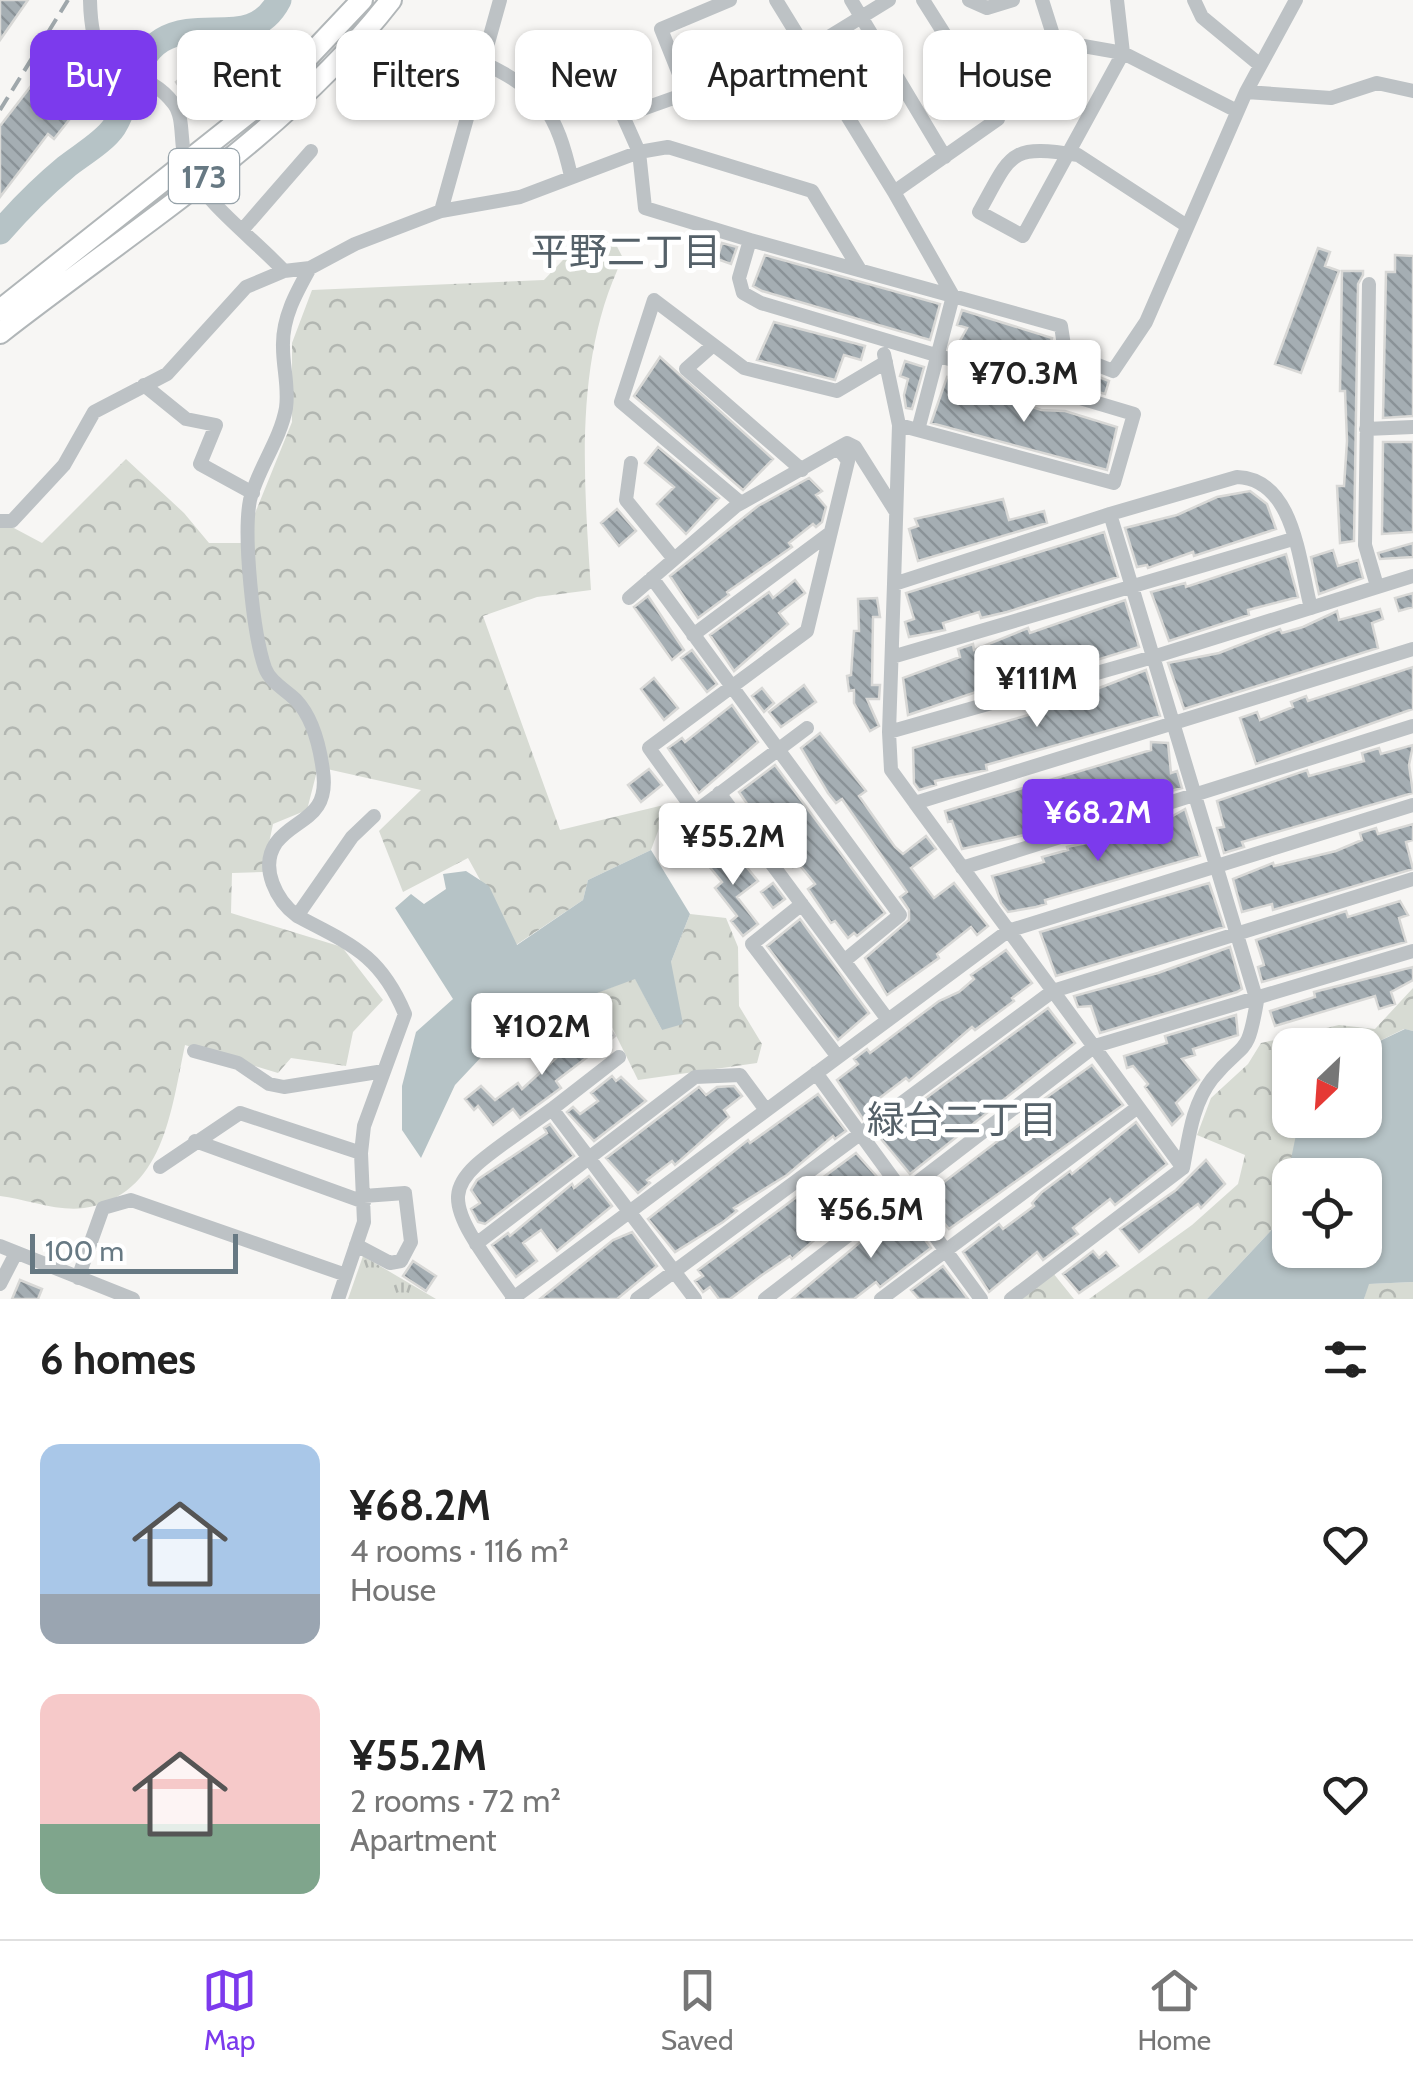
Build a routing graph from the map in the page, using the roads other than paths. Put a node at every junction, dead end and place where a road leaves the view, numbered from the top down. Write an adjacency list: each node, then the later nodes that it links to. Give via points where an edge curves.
1 (90, 0): 34 (street, via 90,27 103,58 164,92 178,108)
2 (362, 0): 34 (highway, 173)
3 (391, 0): 34 (highway, 173, via 350,49)
4 (500, 0): 17 (street)
5 (730, 0): 21 (street, via 660,29)
6 (776, 0): 18 (street)
7 (851, 0): 16 (street)
8 (890, 0): 16 (street)
9 (923, 0): 33 (street, via 998,119)
10 (969, 0): 11 (street, via 987,8)
11 (1013, 0)
12 (1042, 0): 20 (street, via 1054,41)
13 (1117, 0): 20 (street)
14 (1194, 0): 22 (street, via 1202,17)
15 (1296, 0): 22 (street)
16 (862, 17): 19 (street); 33 (street)
17 (492, 30)
18 (795, 30)
19 (840, 30)
20 (1123, 52): 27 (street); 32 (street)
21 (672, 59)
22 (1260, 65): 25 (street)
23 (495, 68): 35 (street, via 516,77 548,107)
24 (1413, 90): 25 (street, via 1376,83 1331,98)
25 (1246, 92): 27 (street)
26 (672, 99): 31 (street, via 623,116)
27 (1237, 112): 38 (street)
28 (467, 120): 37 (street)
29 (850, 120): 36 (street)
30 (311, 152): 39 (street)
31 (639, 152): 35 (street); 40 (street, via 646,208); 42 (street, via 668,147 812,191)
32 (1068, 154): 32 (street, via 1023,150 1006,164 979,212 1023,236); 38 (street)
33 (945, 157): 36 (street)
34 (191, 174): 39 (street); 46 (highway, 173); 47 (highway, 173)
35 (570, 176): 37 (street, via 520,197)
36 (894, 192): 45 (street)
37 (441, 210): 41 (street)
38 (1186, 226): 50 (street, via 1146,322 1113,371)
39 (244, 228): 43 (street)
40 (750, 240): 42 (street); 48 (street, via 739,278 743,293)
41 (310, 268): 43 (street); 62 (street, via 289,306 282,344 286,410)
42 (860, 270): 45 (street)
43 (284, 271): 53 (street, via 246,287 167,374)
44 (1368, 284): 57 (street)
45 (953, 296): 50 (street, via 1062,326); 51 (street)
46 (0, 310)
47 (0, 332)
48 (881, 338): 51 (street); 52 (street)
49 (712, 346): 52 (street, via 744,368 836,390); 61 (street, via 686,370); 63 (street, via 654,300 621,402)
50 (1065, 352): 54 (street)
51 (937, 357): 54 (street); 58 (street)
52 (886, 362): 55 (street)
53 (144, 385): 62 (street, via 186,420 216,425 200,464); 66 (street, via 94,412 64,465 12,521)
54 (1050, 389): 58 (street, via 1134,414 1114,483)
55 (899, 425): 58 (street); 64 (street)
56 (1413, 428): 57 (street)
57 (1366, 429): 73 (street, via 1364,545)
58 (918, 430)
59 (838, 448): 61 (street); 64 (street, via 847,442 855,447); 67 (street, via 848,461)
60 (631, 463): 69 (street, via 626,500)
61 (802, 470): 63 (street)
62 (253, 493): 96 (street, via 250,581 265,670 299,703 324,774 313,813 277,842 269,862 280,904)
63 (741, 503): 69 (street)
64 (896, 513): 72 (street)
65 (1110, 514): 68 (street, via 1236,476 1252,477 1284,505); 72 (street); 74 (street)
66 (0, 521)
67 (830, 533): 77 (street); 81 (street, via 807,631)
68 (1293, 540): 74 (street); 76 (street)
69 (674, 559): 71 (street)
70 (1413, 576): 73 (street)
71 (652, 578): 75 (street); 77 (street)
72 (894, 584): 79 (street)
73 (1377, 586): 76 (street)
74 (1133, 588): 79 (street); 80 (street)
75 (629, 598)
76 (1311, 608): 80 (street)
77 (693, 634): 81 (street)
78 (1413, 649): 82 (street)
79 (892, 657): 85 (street)
80 (1154, 657): 82 (street); 85 (street)
81 (732, 687): 86 (street); 87 (street, via 649,748 695,812)
82 (1174, 724): 88 (street); 89 (street)
83 (1413, 726): 88 (street)
84 (807, 728): 86 (street)
85 (889, 732): 89 (street, via 891,770)
86 (778, 749): 87 (street); 100 (street, via 900,915)
87 (720, 793): 95 (street)
88 (1194, 795): 92 (street); 93 (street)
89 (915, 803): 93 (street)
90 (1413, 805): 92 (street)
91 (374, 816): 96 (street)
92 (1214, 863): 97 (street); 98 (street)
93 (962, 868): 97 (street)
94 (1413, 879): 98 (street)
95 (802, 904): 100 (street); 106 (street, via 752,944)
96 (297, 916): 108 (street, via 365,952 397,994 402,1029)
97 (1008, 930): 101 (street); 103 (street)
98 (1237, 934): 101 (street); 102 (street)
99 (1413, 951): 102 (street)
100 (844, 961): 103 (street)
101 (1053, 991): 104 (street); 113 (street)
102 (1257, 1001): 104 (street); 118 (street, via 1245,1051 1213,1078 1192,1117)
103 (888, 1020): 106 (street)
104 (1095, 1046): 110 (street); 119 (street)
105 (194, 1051): 108 (street, via 238,1062 284,1087)
106 (838, 1056): 109 (street)
107 (619, 1057): 111 (street)
108 (384, 1071): 115 (street, via 364,1126)
109 (816, 1073): 112 (street); 113 (street)
110 (1138, 1107): 118 (street); 125 (street)
111 (552, 1109): 116 (street); 122 (street, via 466,1171 455,1197 462,1225)
112 (766, 1110): 116 (street, via 740,1076 695,1077); 121 (street)
113 (862, 1135): 119 (street); 127 (street)
114 (195, 1141): 115 (street, via 240,1113); 117 (street); 120 (street)
115 (362, 1153): 120 (street)
116 (588, 1158): 121 (street); 122 (street)
117 (160, 1167)
118 (1183, 1168): 139 (street)
119 (904, 1196): 125 (street); 136 (street)
120 (364, 1199): 123 (street); 123 (street, via 405,1193 410,1242 400,1261 390,1263)
121 (629, 1212): 127 (street); 131 (street)
122 (476, 1244): 131 (street)
123 (356, 1245): 128 (street)
124 (0, 1246): 126 (street)
125 (944, 1250): 137 (street); 138 (street)
126 (16, 1253): 129 (street); 130 (street)
127 (673, 1272): 134 (street); 135 (street)
128 (346, 1275): 129 (street, via 131,1200 103,1208); 133 (street)
129 (78, 1278): 132 (street)
130 (0, 1284)
131 (513, 1298)
132 (133, 1299)
133 (338, 1299)
134 (637, 1299)
135 (695, 1299)
136 (766, 1299)
137 (881, 1299)
138 (981, 1299)
139 (1010, 1299)

